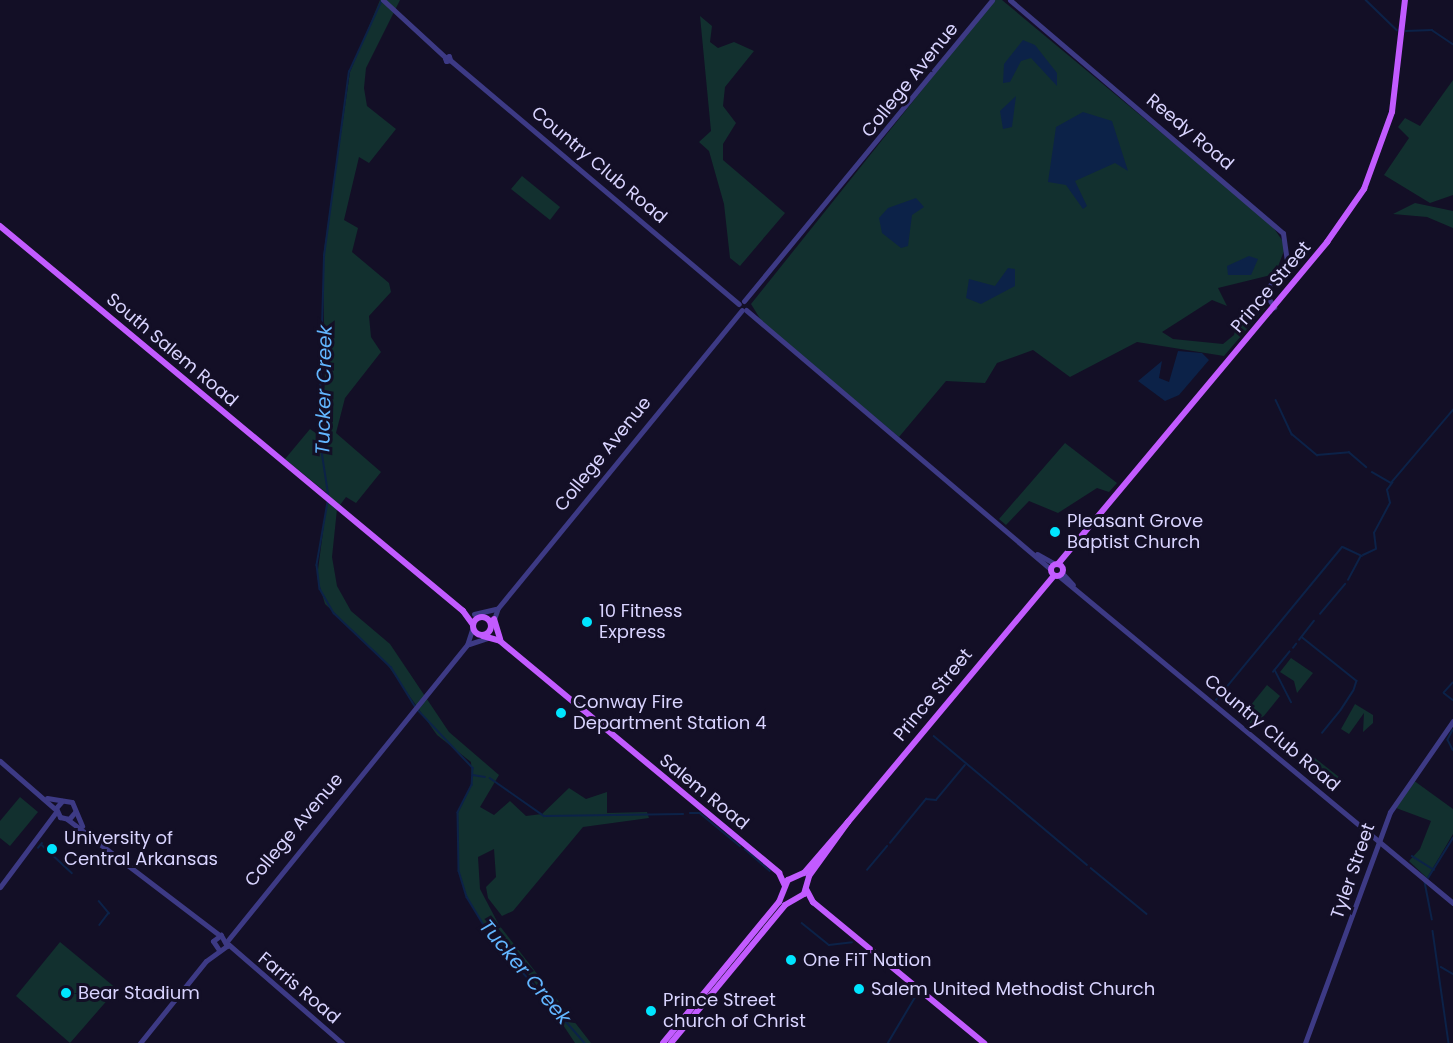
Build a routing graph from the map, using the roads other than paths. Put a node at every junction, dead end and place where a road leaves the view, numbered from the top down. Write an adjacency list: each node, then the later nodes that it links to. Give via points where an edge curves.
1 (383, 0): 6 (street, Country Club Road, via 448,59)
2 (992, 0): 6 (street, College Avenue)
3 (1010, 0): 7 (street, Reedy Road, via 1283,233 1287,258 1265,293)
4 (1405, 0): 7 (main road, Prince Street, via 1394,100 1375,166 1341,224)
5 (0, 226): 10 (main road, South Salem Road)
6 (744, 305): 8 (street, Country Club Road, via 759,322); 9 (street, College Avenue)
7 (1274, 307): 8 (main road, Prince Street)
8 (1056, 570): 25 (main road, Prince Street); 28 (street, Country Club Road)
9 (496, 609): 11 (street); 12 (street, College Avenue); 13 (street, College Avenue)
10 (464, 612): 11 (main road); 14 (main road)
11 (474, 614): 12 (main road)
12 (482, 617): 13 (main road, Salem Road); 14 (main road)
13 (492, 624): 15 (main road); 16 (main road, Salem Road)
14 (473, 628): 15 (main road); 17 (street, College Avenue)
15 (484, 636): 16 (main road, Salem Road); 17 (street, College Avenue)
16 (500, 640): 29 (main road, Salem Road)
17 (468, 644): 38 (street, College Avenue)
18 (1453, 721): 28 (street, Tyler Street, via 1403,788)
19 (0, 761): 20 (street)
20 (47, 798): 21 (street); 22 (street)
21 (62, 801): 22 (street); 23 (street, via 72,802)
22 (56, 811): 24 (street); 26 (street)
23 (75, 812): 24 (street); 27 (street)
24 (65, 819): 26 (street); 27 (street)
25 (846, 823): 30 (main road, Prince Street); 32 (main road, Prince Street)
26 (52, 824): 31 (street)
27 (82, 827): 39 (street)
28 (1378, 842): 36 (street, Country Club Road); 56 (street, Tyler Street)
29 (779, 873): 30 (main road, Salem Road); 33 (main road, Salem Road)
30 (794, 877): 32 (main road); 33 (main road, Prince Street)
31 (0, 887)
32 (806, 887): 34 (main road, Prince Street); 35 (main road)
33 (786, 888): 34 (main road); 37 (main road)
34 (797, 898): 35 (main road); 41 (main road)
35 (813, 902): 55 (main road)
36 (1453, 903)
37 (767, 916): 41 (main road); 47 (main road)
38 (236, 924): 40 (street, College Avenue); 42 (street, College Avenue)
39 (207, 931): 40 (street); 43 (street)
40 (220, 935): 42 (street, Farris Road); 43 (street, College Avenue)
41 (759, 938): 48 (main road)
42 (228, 942): 44 (street, College Avenue); 45 (street, Farris Road)
43 (213, 943): 44 (street, Farris Road); 46 (street)
44 (221, 950): 45 (street, Farris Road); 46 (street)
45 (236, 955): 52 (street, Farris Road)
46 (206, 961): 51 (street)
47 (726, 967): 48 (main road); 49 (main road)
48 (716, 990): 50 (main road)
49 (693, 1006): 50 (main road); 53 (main road)
50 (689, 1024): 54 (main road)
51 (140, 1043)
52 (342, 1043)
53 (663, 1043)
54 (671, 1043)
55 (984, 1043)
56 (1305, 1043)

